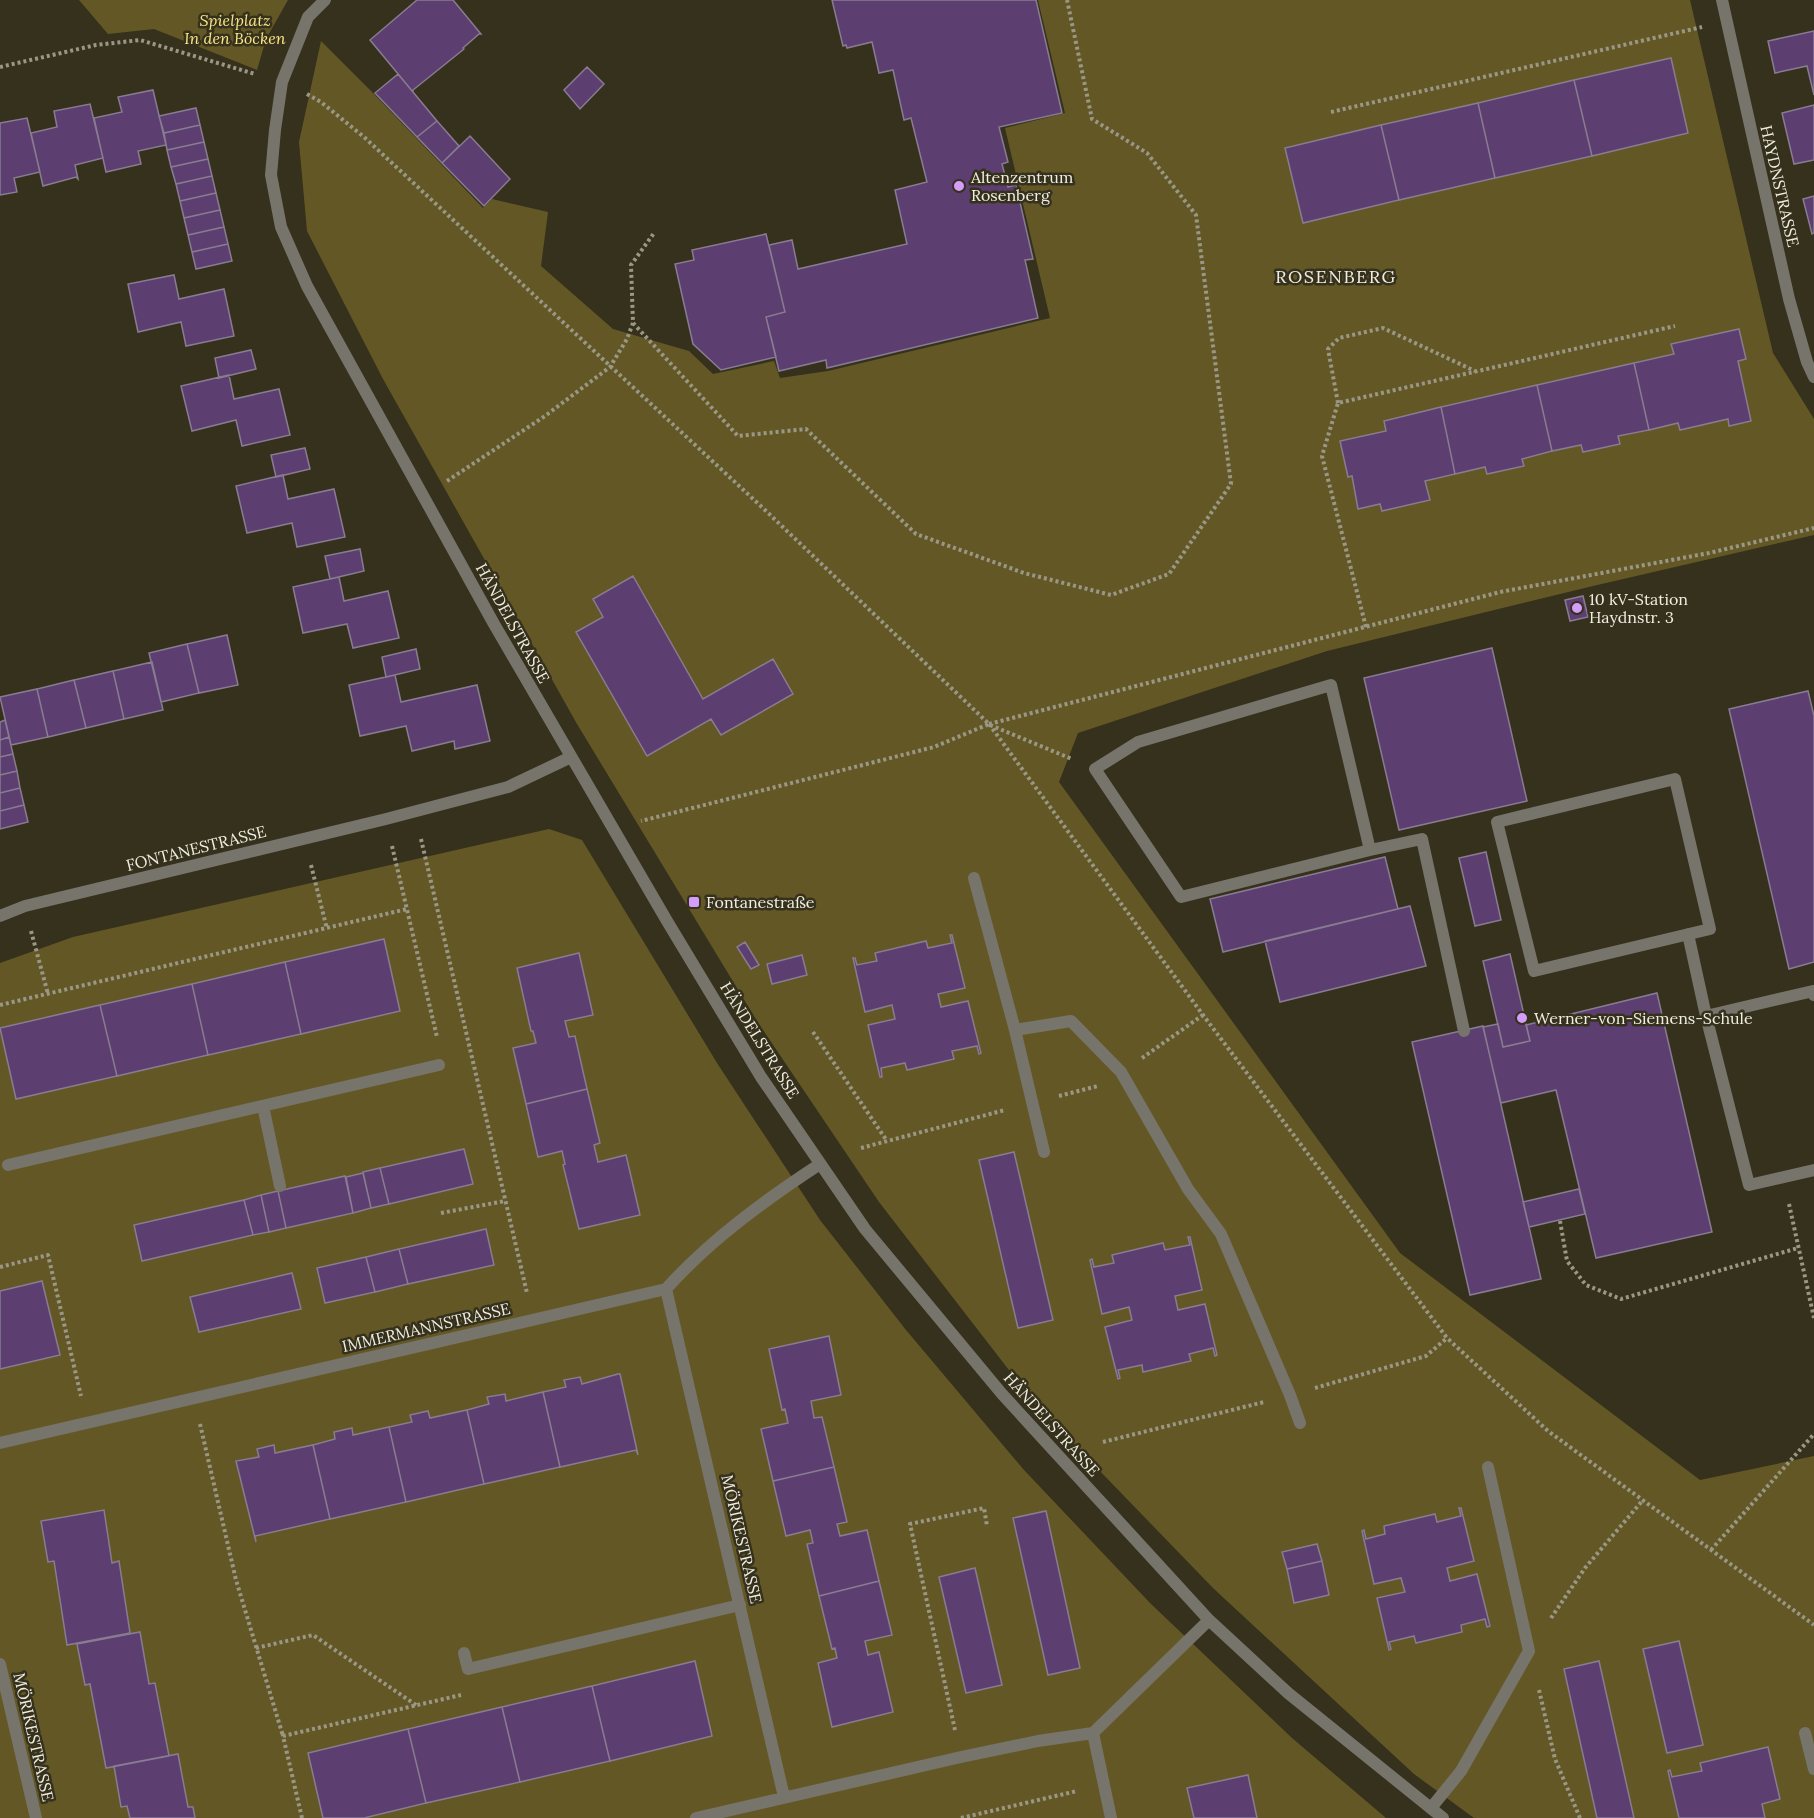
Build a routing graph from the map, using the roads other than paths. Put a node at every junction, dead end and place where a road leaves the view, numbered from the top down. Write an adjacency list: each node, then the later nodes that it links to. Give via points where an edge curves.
1 (325, 0): 4 (street, HÄNDELSTRASSE, via 308,17 282,82 271,174 281,227 307,286)
2 (1722, 0): 3 (street, HAYDNSTRASSE, via 1789,299)
3 (1814, 377)
4 (571, 757): 7 (street, FONTANESTRASSE, via 508,787 25,906); 16 (street, HÄNDELSTRASSE, via 723,1014)
5 (1370, 850): 5 (street, via 1181,897 1095,769 1138,742 1331,684); 12 (street, via 1422,839)
6 (974, 878): 11 (street)
7 (0, 916)
8 (1688, 934): 8 (street, via 1534,971 1497,822 1675,779 1710,929); 10 (street)
9 (1814, 995): 10 (street, via 1813,991)
10 (1706, 1016): 18 (street, via 1749,1185)
11 (1015, 1030): 15 (street); 21 (street, via 1071,1021 1121,1072 1188,1189 1221,1234)
12 (1464, 1031)
13 (440, 1065): 14 (street)
14 (263, 1106): 17 (street); 19 (street)
15 (1044, 1152)
16 (820, 1164): 20 (street, via 780,1190 690,1262); 25 (street, HÄNDELSTRASSE, via 864,1229 1002,1394)
17 (8, 1165)
18 (1814, 1170)
19 (280, 1186)
20 (666, 1289): 22 (street, IMMERMANNSTRASSE); 24 (street, MÖRIKESTRASSE)
21 (1300, 1423)
22 (0, 1443)
23 (1488, 1467): 32 (street, via 1529,1651 1461,1771)
24 (740, 1605): 26 (street, via 468,1669); 31 (street, MÖRIKESTRASSE)
25 (1209, 1620): 28 (street); 32 (street, HÄNDELSTRASSE, via 1288,1693)
26 (464, 1653)
27 (0, 1664): 33 (street, MÖRIKESTRASSE)
28 (1093, 1733): 31 (street, via 960,1757); 35 (street)
29 (1805, 1733): 30 (street)
30 (1814, 1769)
31 (784, 1797): 34 (street)
32 (1431, 1808): 36 (street, HÄNDELSTRASSE)
33 (36, 1818)
34 (696, 1818)
35 (1111, 1818)
36 (1443, 1818)

